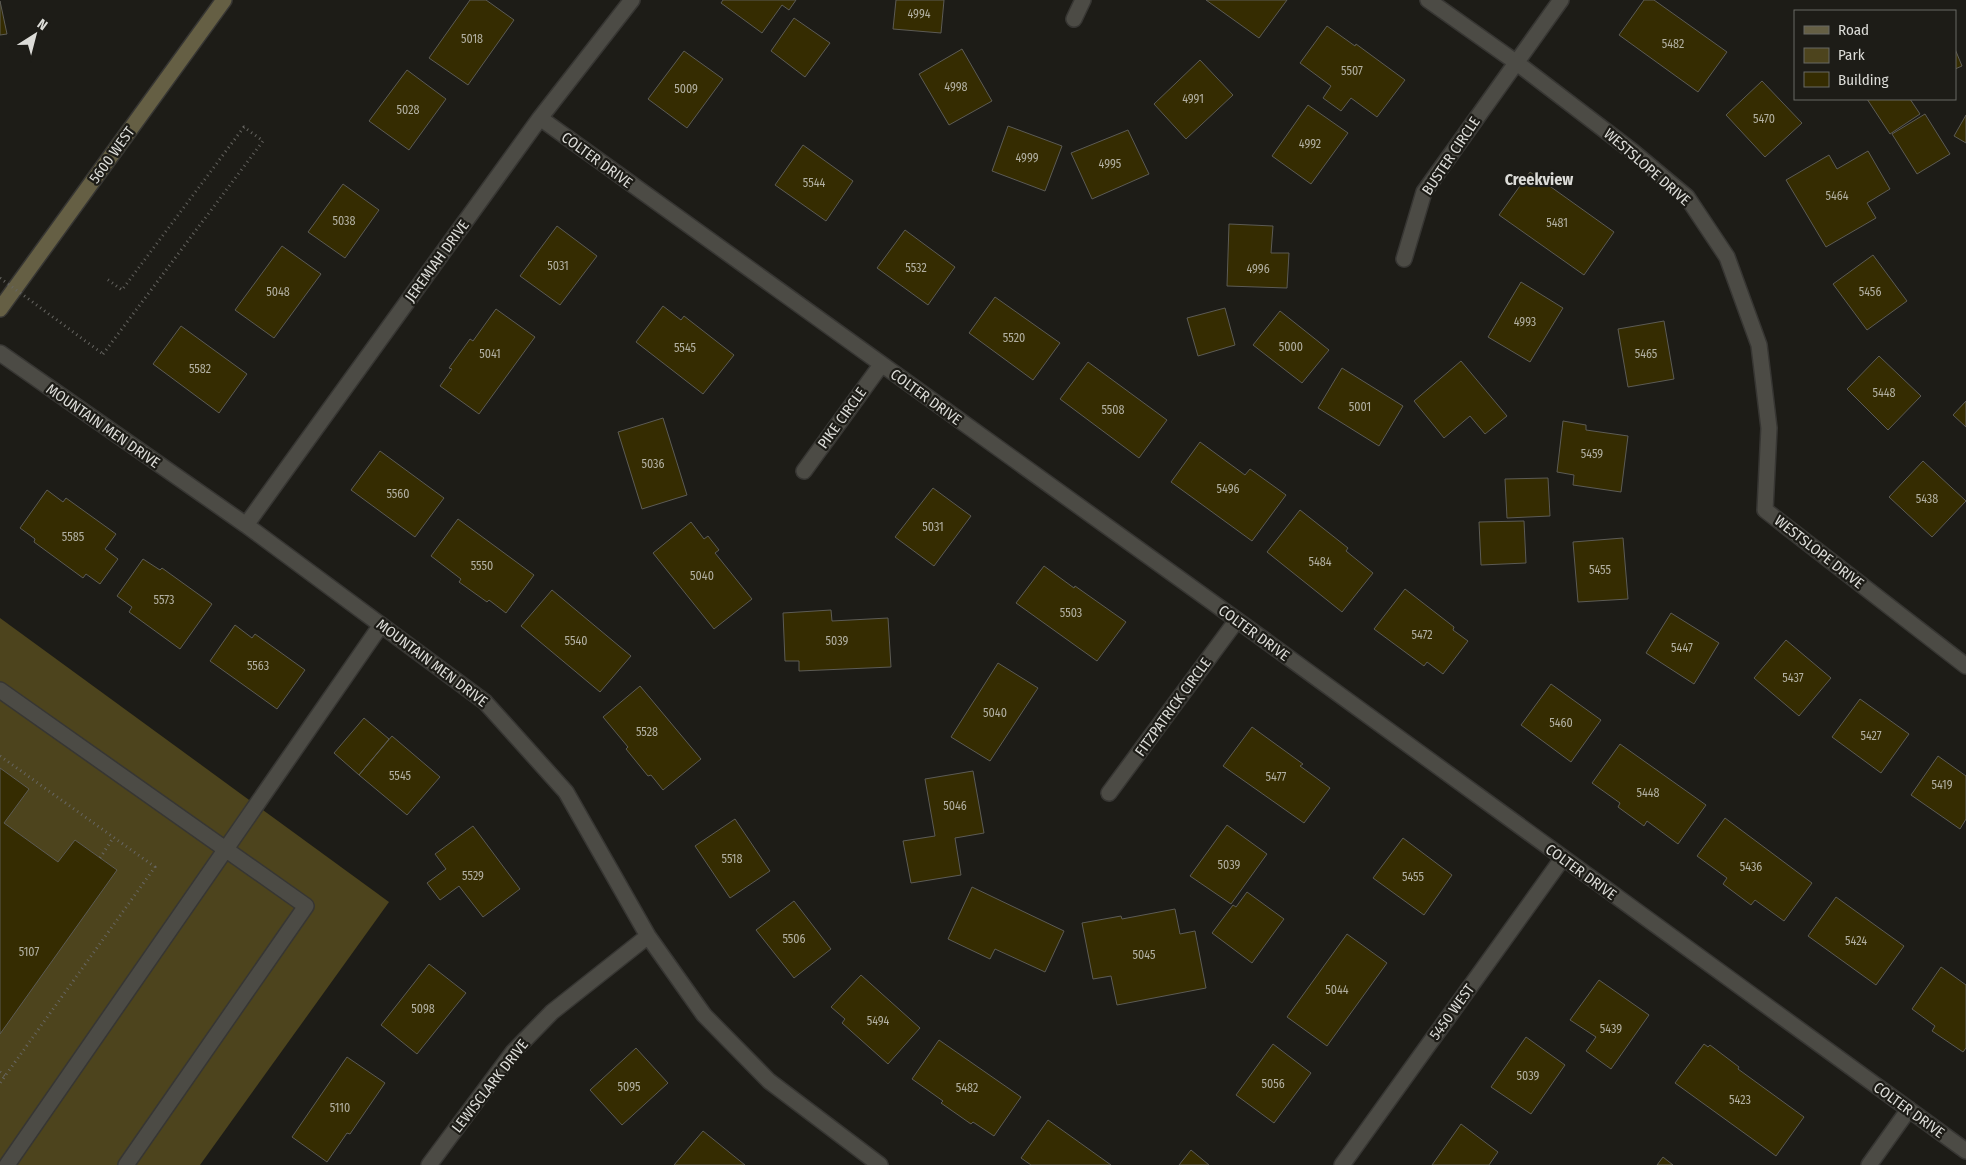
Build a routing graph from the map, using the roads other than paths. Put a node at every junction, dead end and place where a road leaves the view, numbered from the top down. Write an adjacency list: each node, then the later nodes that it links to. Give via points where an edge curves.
1 (224, 0): 10 (main road, 5600 WEST)
2 (632, 0): 8 (street, JEREMIAH DRIVE)
3 (1084, 0): 6 (street)
4 (1428, 0): 7 (street, WESTSLOPE DRIVE)
5 (1562, 0): 7 (street, BUSTER CIRCLE)
6 (1074, 19)
7 (1517, 63): 9 (street, BUSTER CIRCLE, via 1424,192); 17 (street, WESTSLOPE DRIVE, via 1632,151 1687,198 1728,258 1759,345 1769,428 1765,510)
8 (540, 118): 12 (street, COLTER DRIVE); 14 (street, JEREMIAH DRIVE)
9 (1404, 259)
10 (0, 309)
11 (0, 354): 14 (street, MOUNTAIN MEN DRIVE)
12 (881, 364): 13 (street, PIKE CIRCLE); 15 (street, COLTER DRIVE)
13 (804, 471)
14 (246, 525): 16 (street, MOUNTAIN MEN DRIVE)
15 (1236, 620): 19 (street, FITZPATRICK CIRCLE); 21 (street, COLTER DRIVE)
16 (381, 625): 20 (street); 22 (street, MOUNTAIN MEN DRIVE, via 485,702 566,792)
17 (1966, 666)
18 (0, 690): 20 (street)
19 (1109, 794)
20 (225, 850): 25 (street); 26 (street, via 306,906)
21 (1562, 859): 23 (street, COLTER DRIVE); 29 (street, 5450 WEST)
22 (648, 936): 27 (street, LEWISCLARK DRIVE, via 552,1012 513,1052); 28 (street, MOUNTAIN MEN DRIVE, via 704,1015 768,1081)
23 (1909, 1109): 24 (street, COLTER DRIVE); 30 (street)
24 (1966, 1151)
25 (7, 1165)
26 (126, 1165)
27 (429, 1165)
28 (880, 1165)
29 (1342, 1165)
30 (1869, 1165)

